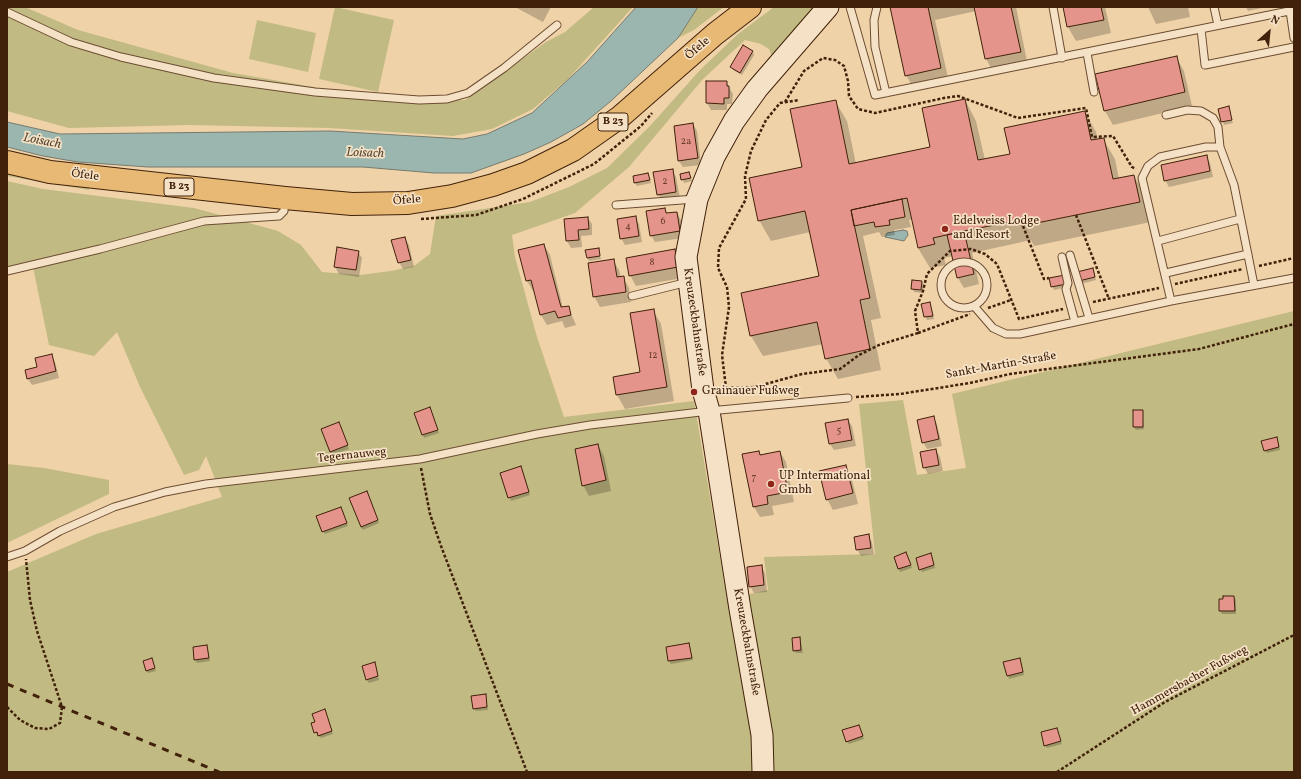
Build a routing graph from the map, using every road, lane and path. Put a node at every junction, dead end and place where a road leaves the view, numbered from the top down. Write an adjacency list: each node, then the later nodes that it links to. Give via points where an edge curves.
1 (750, 7): 25 (main road, Öfele / B 23, via 620,117 573,150 527,173 452,196 408,203 352,204)
2 (828, 7): 26 (street, Kreuzeckbahnstraße, via 757,89 734,120 714,156)
3 (850, 7): 17 (lane, via 875,95)
4 (877, 7): 17 (lane, via 874,20 875,47)
5 (1053, 7): 15 (lane)
6 (1214, 7): 10 (lane)
7 (1292, 10): 10 (lane); 12 (lane)
8 (7, 12): 9 (lane, via 71,42 122,57 214,78 315,92 419,100 447,99 468,93)
9 (557, 25)
10 (1218, 25): 11 (lane)
11 (1201, 29): 13 (lane, via 1205,65); 14 (lane)
12 (1294, 38)
13 (1294, 48)
14 (1087, 53): 15 (lane); 16 (lane)
15 (1062, 58): 17 (lane)
16 (1094, 92)
17 (886, 93)
18 (799, 100): 19 (path)
19 (785, 102): 24 (path, via 804,71 823,58 835,60 844,66 849,96 858,109 875,113 958,96 1018,118 1086,108 1092,137 1113,136 1132,167); 56 (path, via 780,103 766,120 751,152 745,176 746,199 719,248 718,268 727,287 729,307 722,355)
20 (656, 109): 29 (path, via 641,126 594,164 523,199 476,215 432,220)
21 (1166, 115): 22 (lane, via 1187,110 1201,112 1213,118 1218,128)
22 (1220, 147): 24 (lane, via 1206,147 1160,157 1148,166); 30 (lane, via 1234,185)
23 (7, 162): 25 (main road, Öfele / B 23, via 50,172)
24 (1144, 173): 32 (lane, via 1142,178)
25 (285, 198): 38 (lane, via 284,211 279,216 204,221)
26 (697, 199): 27 (lane); 42 (street, Kreuzeckbahnstraße, via 686,257)
27 (616, 205)
28 (1076, 215): 46 (path)
29 (416, 219)
30 (1240, 219): 32 (lane); 33 (lane)
31 (1023, 226): 40 (path, via 1044,279)
32 (1158, 241): 39 (lane)
33 (1248, 254): 37 (lane); 39 (lane)
34 (1070, 255): 49 (lane)
35 (1062, 257): 50 (lane)
36 (1294, 258): 37 (path)
37 (1250, 268): 43 (lane); 44 (path)
38 (7, 271)
39 (1166, 273): 44 (lane)
40 (1049, 278)
41 (1294, 278): 43 (lane)
42 (688, 282): 45 (lane); 58 (street, Kreuzeckbahnstraße)
43 (1254, 285): 48 (lane)
44 (1169, 286): 46 (path); 48 (lane)
45 (632, 296)
46 (1109, 299): 49 (path)
47 (1011, 300): 50 (path, via 1019,319); 51 (path); 55 (path, via 997,264 985,254 971,249 950,251 927,274 924,290 914,311)
48 (1171, 301): 52 (lane)
49 (1085, 304): 52 (lane)
50 (1070, 307): 53 (lane)
51 (976, 308): 51 (lane, via 987,289 985,275 975,264 960,261 953,264 943,275 941,291 945,298 958,307); 53 (lane, via 993,328 1006,334 1020,334); 55 (path)
52 (1089, 318): 53 (lane)
53 (1075, 322)
54 (1294, 324): 57 (path, Sankt-Martin-Straße, via 1199,349 1010,374 900,394)
55 (918, 333): 56 (path, via 859,355 840,369 802,374 755,387)
56 (726, 388): 58 (path)
57 (848, 398): 58 (lane)
58 (706, 401): 59 (lane, Tegernauweg); 65 (street, Kreuzeckbahnstraße, via 762,735)
59 (420, 459): 60 (lane, Tegernauweg, via 228,481 165,492 114,507 60,530); 64 (path, via 428,506 441,546)
60 (25, 551): 61 (lane, Tegernauweg); 63 (path, via 30,600 37,631 62,707 60,723 49,729 35,728 20,720)
61 (7, 557)
62 (1294, 635): 66 (path, Hammersbacher Fußweg, via 1165,702)
63 (7, 707)
64 (527, 772)
65 (763, 772)
66 (1057, 772)

